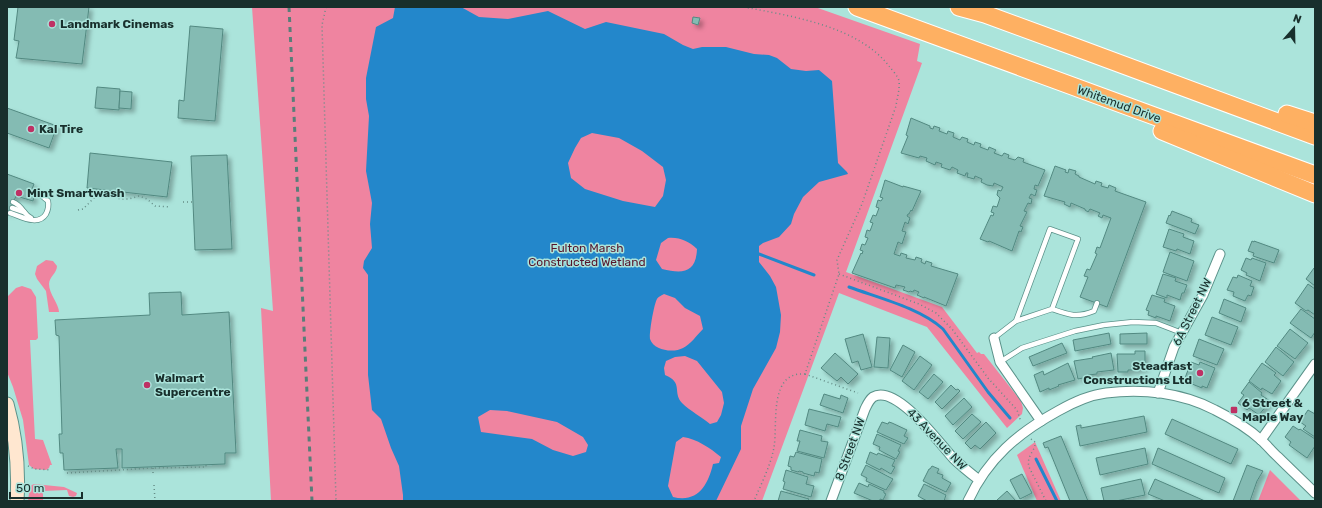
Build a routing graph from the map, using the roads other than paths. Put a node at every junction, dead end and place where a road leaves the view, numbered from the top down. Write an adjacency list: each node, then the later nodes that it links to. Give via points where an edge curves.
1 (857, 7): 3 (highway, Whitemud Drive)
2 (959, 7): 4 (highway)
3 (959, 45): 7 (highway, Whitemud Drive); 9 (highway)
4 (1075, 47): 5 (highway, via 1163,72); 6 (highway)
5 (1315, 123)
6 (1315, 136)
7 (1315, 175)
8 (31, 192): 10 (lane, via 45,198 49,203 46,214)
9 (1315, 194)
10 (39, 220): 10 (lane, via 32,221 12,208 24,212 30,218)
11 (1220, 254): 15 (street, 6A Street NW)
12 (1097, 303): 13 (lane, via 1094,311 1084,315 1072,316)
13 (1052, 309): 14 (lane); 14 (lane, via 1078,239 1050,229)
14 (1016, 321): 16 (lane)
15 (1182, 333): 17 (lane, via 1156,323 1104,325 1075,331 1022,348); 19 (street, 6A Street NW)
16 (994, 338): 17 (street)
17 (1000, 362): 22 (street)
18 (1315, 364): 23 (street)
19 (1158, 393): 22 (street, via 1105,393 1066,406); 23 (street, via 1193,400 1214,409)
20 (871, 398): 24 (street, 43 Avenue NW, via 883,395 901,403 917,417 952,457); 27 (street, 8 Street NW)
21 (7, 404): 26 (street, via 16,442)
22 (1041, 420): 24 (street, via 1008,445)
23 (1261, 440): 25 (street)
24 (979, 480): 28 (street)
25 (1315, 493)
26 (17, 501)
27 (831, 501)
28 (968, 501)

